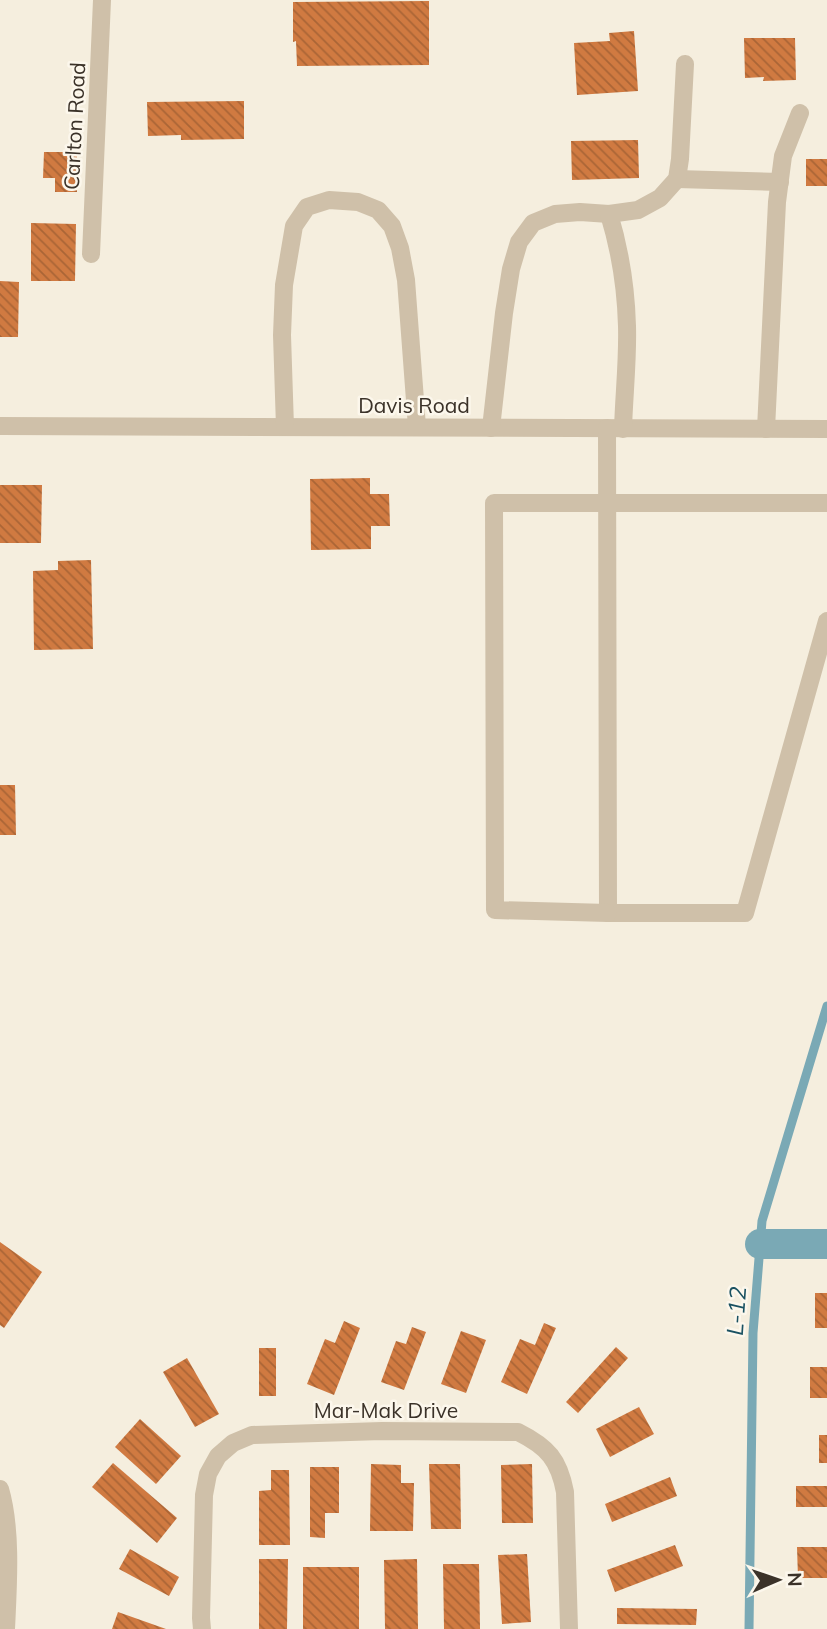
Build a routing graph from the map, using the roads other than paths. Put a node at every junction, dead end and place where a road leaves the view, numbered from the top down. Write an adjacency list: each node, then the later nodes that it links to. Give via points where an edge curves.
1 (102, 0): 7 (street, Carlton Road)
2 (685, 64): 4 (street)
3 (800, 113): 5 (street, via 783,156)
4 (677, 179): 5 (street); 6 (street, via 660,198 638,210)
5 (779, 182): 13 (street)
6 (609, 214): 11 (street, via 555,214 533,223 519,242 511,269); 12 (street, via 623,276 627,326)
7 (91, 254)
8 (0, 426): 9 (street, Davis Road)
9 (285, 427): 10 (street, Davis Road); 10 (street, via 284,285 294,226 307,207 329,200 358,202 378,210 392,226 406,280)
10 (417, 427): 11 (street, Davis Road)
11 (491, 428): 12 (street, Davis Road)
12 (615, 428): 13 (street, Davis Road); 15 (street)
13 (766, 429): 14 (street, Davis Road)
14 (827, 429)
15 (608, 502): 16 (street); 18 (street); 18 (street, via 494,503 495,910)
16 (827, 503)
17 (827, 621): 18 (street, via 745,913)
18 (608, 913)
19 (0, 1489): 20 (street, via 8,1570)
20 (6, 1629)
21 (202, 1629): 22 (street, Mar-Mak Drive, via 204,1495 218,1456 252,1435 383,1431 518,1433 537,1441 551,1455 565,1492)
22 (569, 1629)

